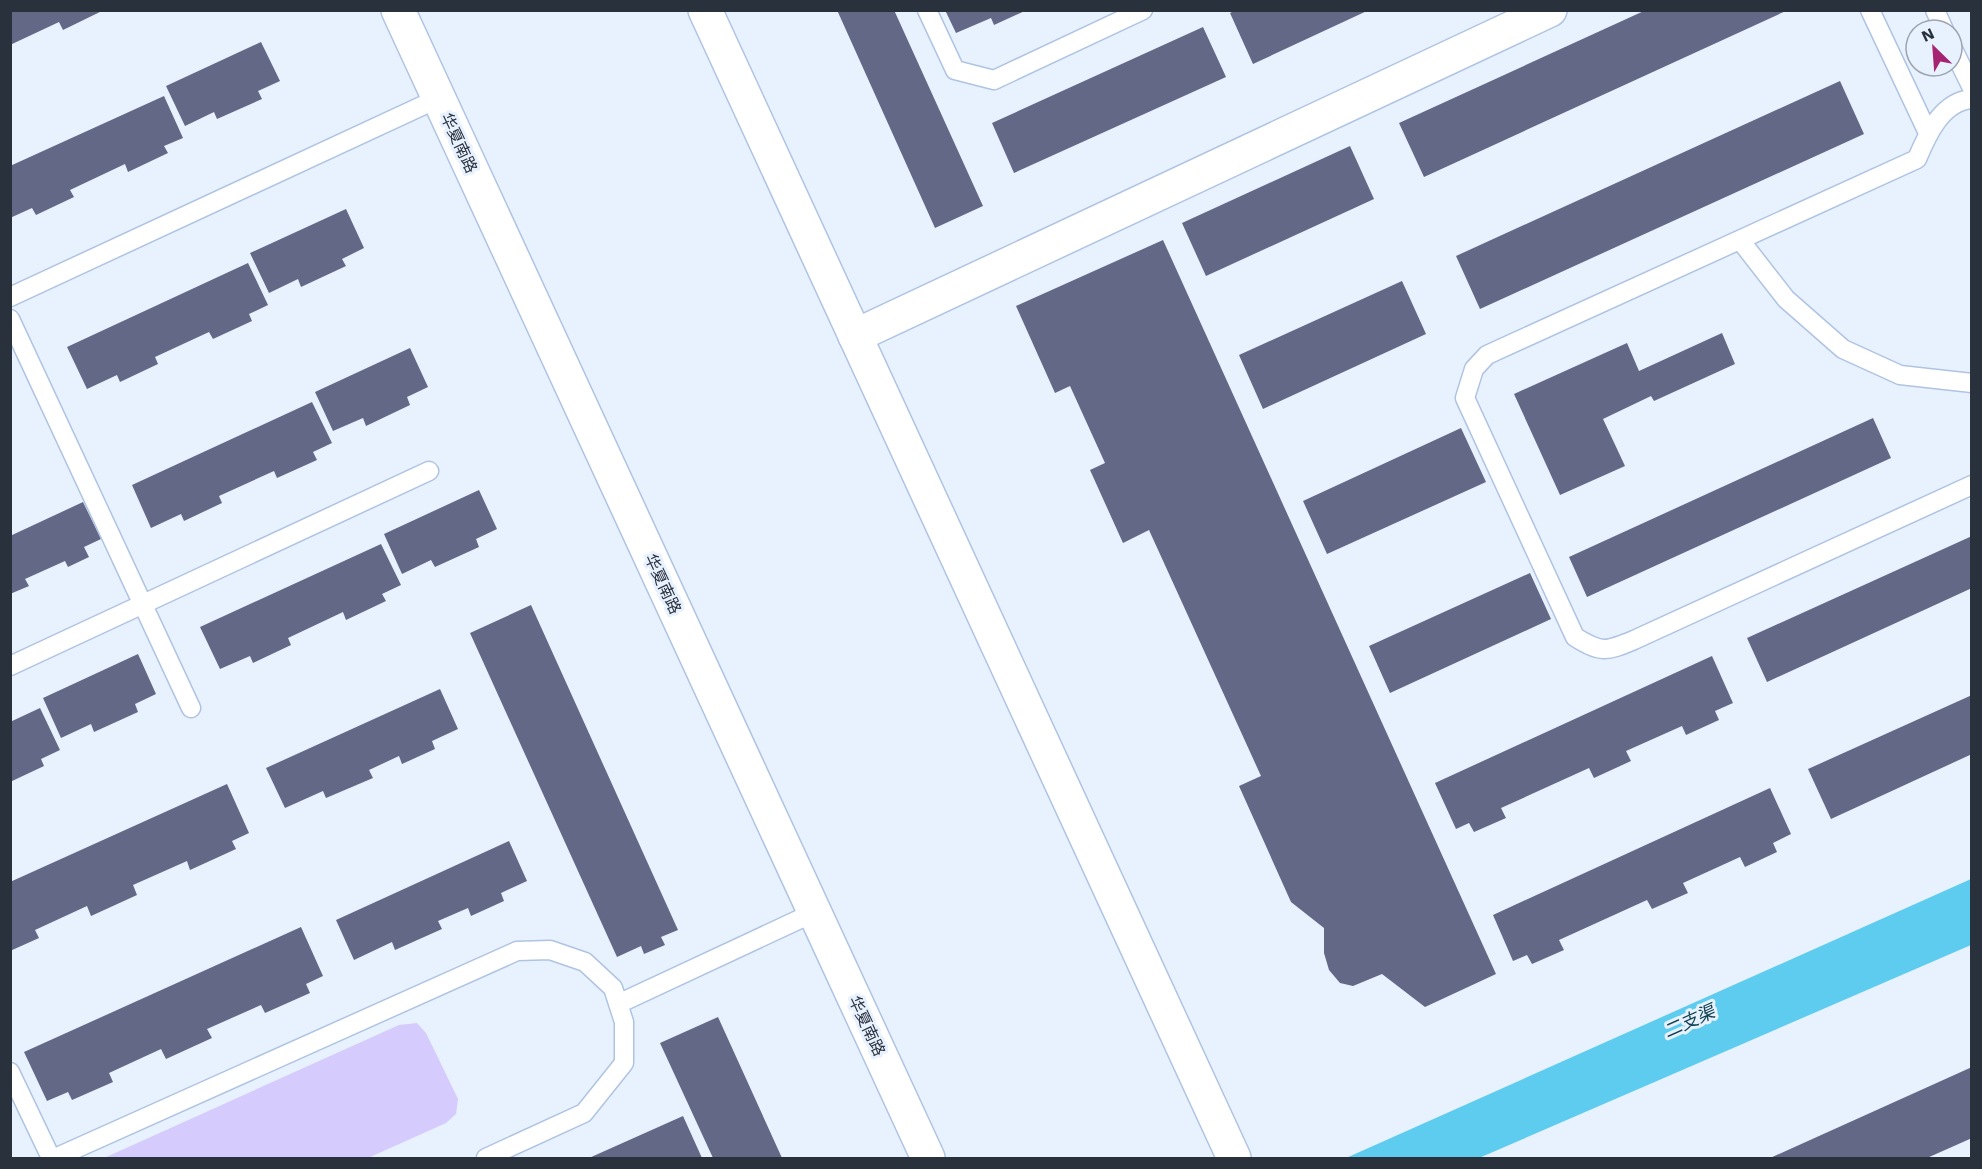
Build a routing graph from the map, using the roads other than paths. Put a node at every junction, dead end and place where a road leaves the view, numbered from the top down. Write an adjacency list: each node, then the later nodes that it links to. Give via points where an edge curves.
1 (398, 10): 9 (street, 华夏南路)
2 (705, 10): 15 (street)
3 (927, 10): 4 (lane, via 955,70 994,80)
4 (1143, 10)
5 (1550, 10): 15 (street)
6 (1870, 10): 11 (lane)
7 (1964, 73): 8 (lane)
8 (1971, 88)
9 (439, 98): 13 (lane); 22 (street, 华夏南路)
10 (1971, 99): 11 (lane, via 1962,99 1944,112)
11 (1928, 134): 12 (lane, via 1917,159)
12 (1740, 240): 16 (lane, via 1786,299 1843,349 1900,375); 18 (lane, via 1487,355 1474,369 1465,398 1575,637 1594,648 1613,649)
13 (10, 297)
14 (10, 319): 19 (lane)
15 (855, 336): 28 (street)
16 (1971, 383)
17 (429, 471): 19 (lane)
18 (1971, 484)
19 (143, 604): 20 (lane); 21 (lane)
20 (10, 666)
21 (191, 708)
22 (815, 912): 23 (lane); 27 (street, 华夏南路)
23 (618, 1004): 25 (lane, via 613,988 585,962 550,950 517,951); 26 (lane, via 624,1022 624,1063 584,1113)
24 (10, 1072): 25 (lane)
25 (53, 1158)
26 (486, 1158)
27 (928, 1158)
28 (1234, 1158)

